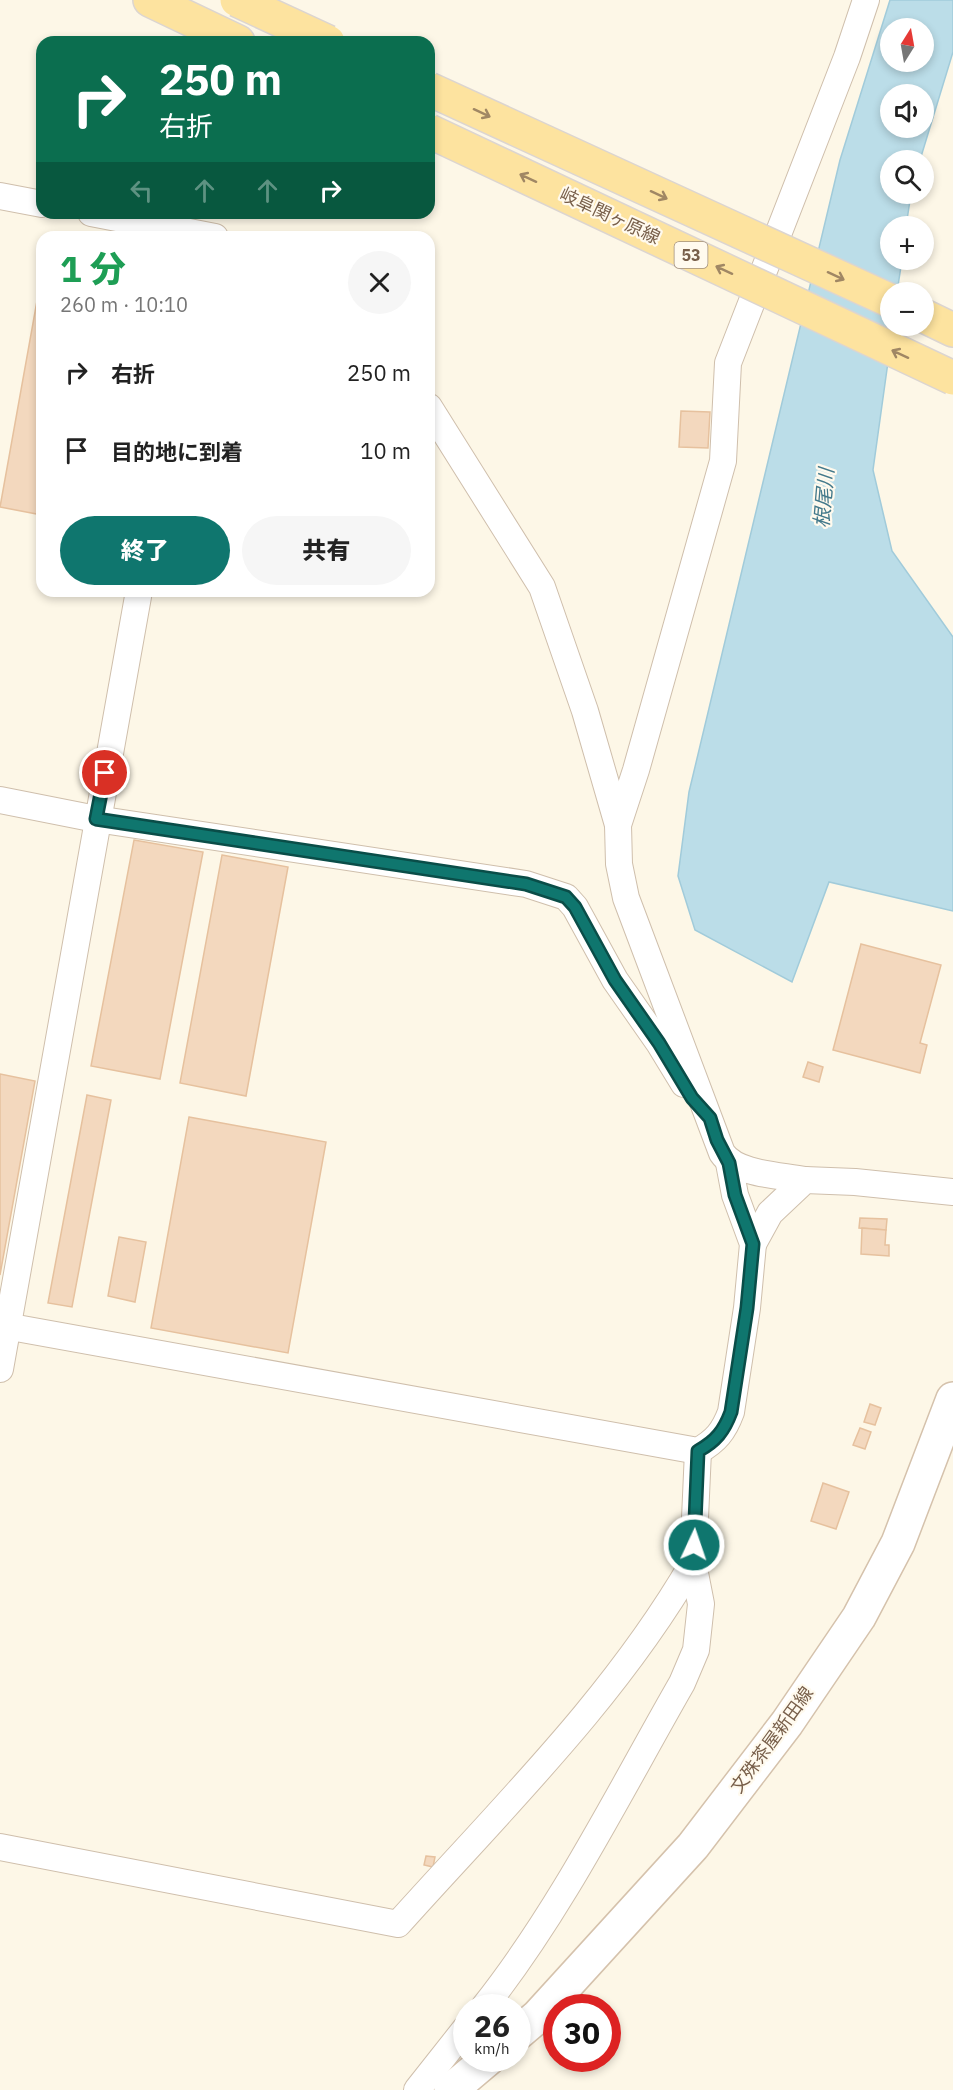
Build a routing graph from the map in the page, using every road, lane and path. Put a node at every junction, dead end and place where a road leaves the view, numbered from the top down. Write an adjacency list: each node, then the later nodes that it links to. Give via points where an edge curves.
1 (150, 0): 5 (main road)
2 (237, 0): 7 (main road, bridge)
3 (256, 0): 6 (street)
4 (866, 0): 22 (street, via 728,363 723,461)
5 (225, 36)
6 (248, 36)
7 (315, 36)
8 (435, 92): 14 (main road, 53, one-way to 14, bridge)
9 (435, 134): 17 (main road, 岐阜関ヶ原線 / 53, one-way to 9, bridge)
10 (0, 196): 11 (street)
11 (36, 203)
12 (133, 219): 13 (street)
13 (209, 230)
14 (880, 296)
15 (934, 321): 16 (main road)
16 (953, 330)
17 (953, 378)
18 (435, 417): 22 (street, via 542,587 585,711)
19 (138, 597): 21 (street)
20 (0, 800): 21 (street)
21 (96, 819): 23 (street, via 526,884 566,897 584,920 615,980 692,1098); 28 (street)
22 (618, 825): 23 (street, via 619,864 626,898)
23 (710, 1118): 24 (street)
24 (729, 1163): 25 (street); 27 (street, via 735,1195)
25 (805, 1180): 26 (street); 27 (street, via 770,1212)
26 (953, 1192)
27 (753, 1244): 31 (street, via 731,1412 725,1428)
28 (4, 1326): 29 (street); 31 (street)
29 (0, 1369)
30 (953, 1399): 35 (main road, 文殊茶屋新田線, via 898,1543 859,1617 793,1714 693,1845)
31 (698, 1451): 32 (street)
32 (693, 1563): 33 (street, via 666,1610 602,1696 398,1924); 34 (street, via 700,1604 696,1650 682,1683 519,1963)
33 (0, 1847)
34 (494, 1994)
35 (531, 2022)
36 (453, 2044): 38 (street)
37 (472, 2072): 39 (main road)
38 (417, 2090)
39 (451, 2090)

